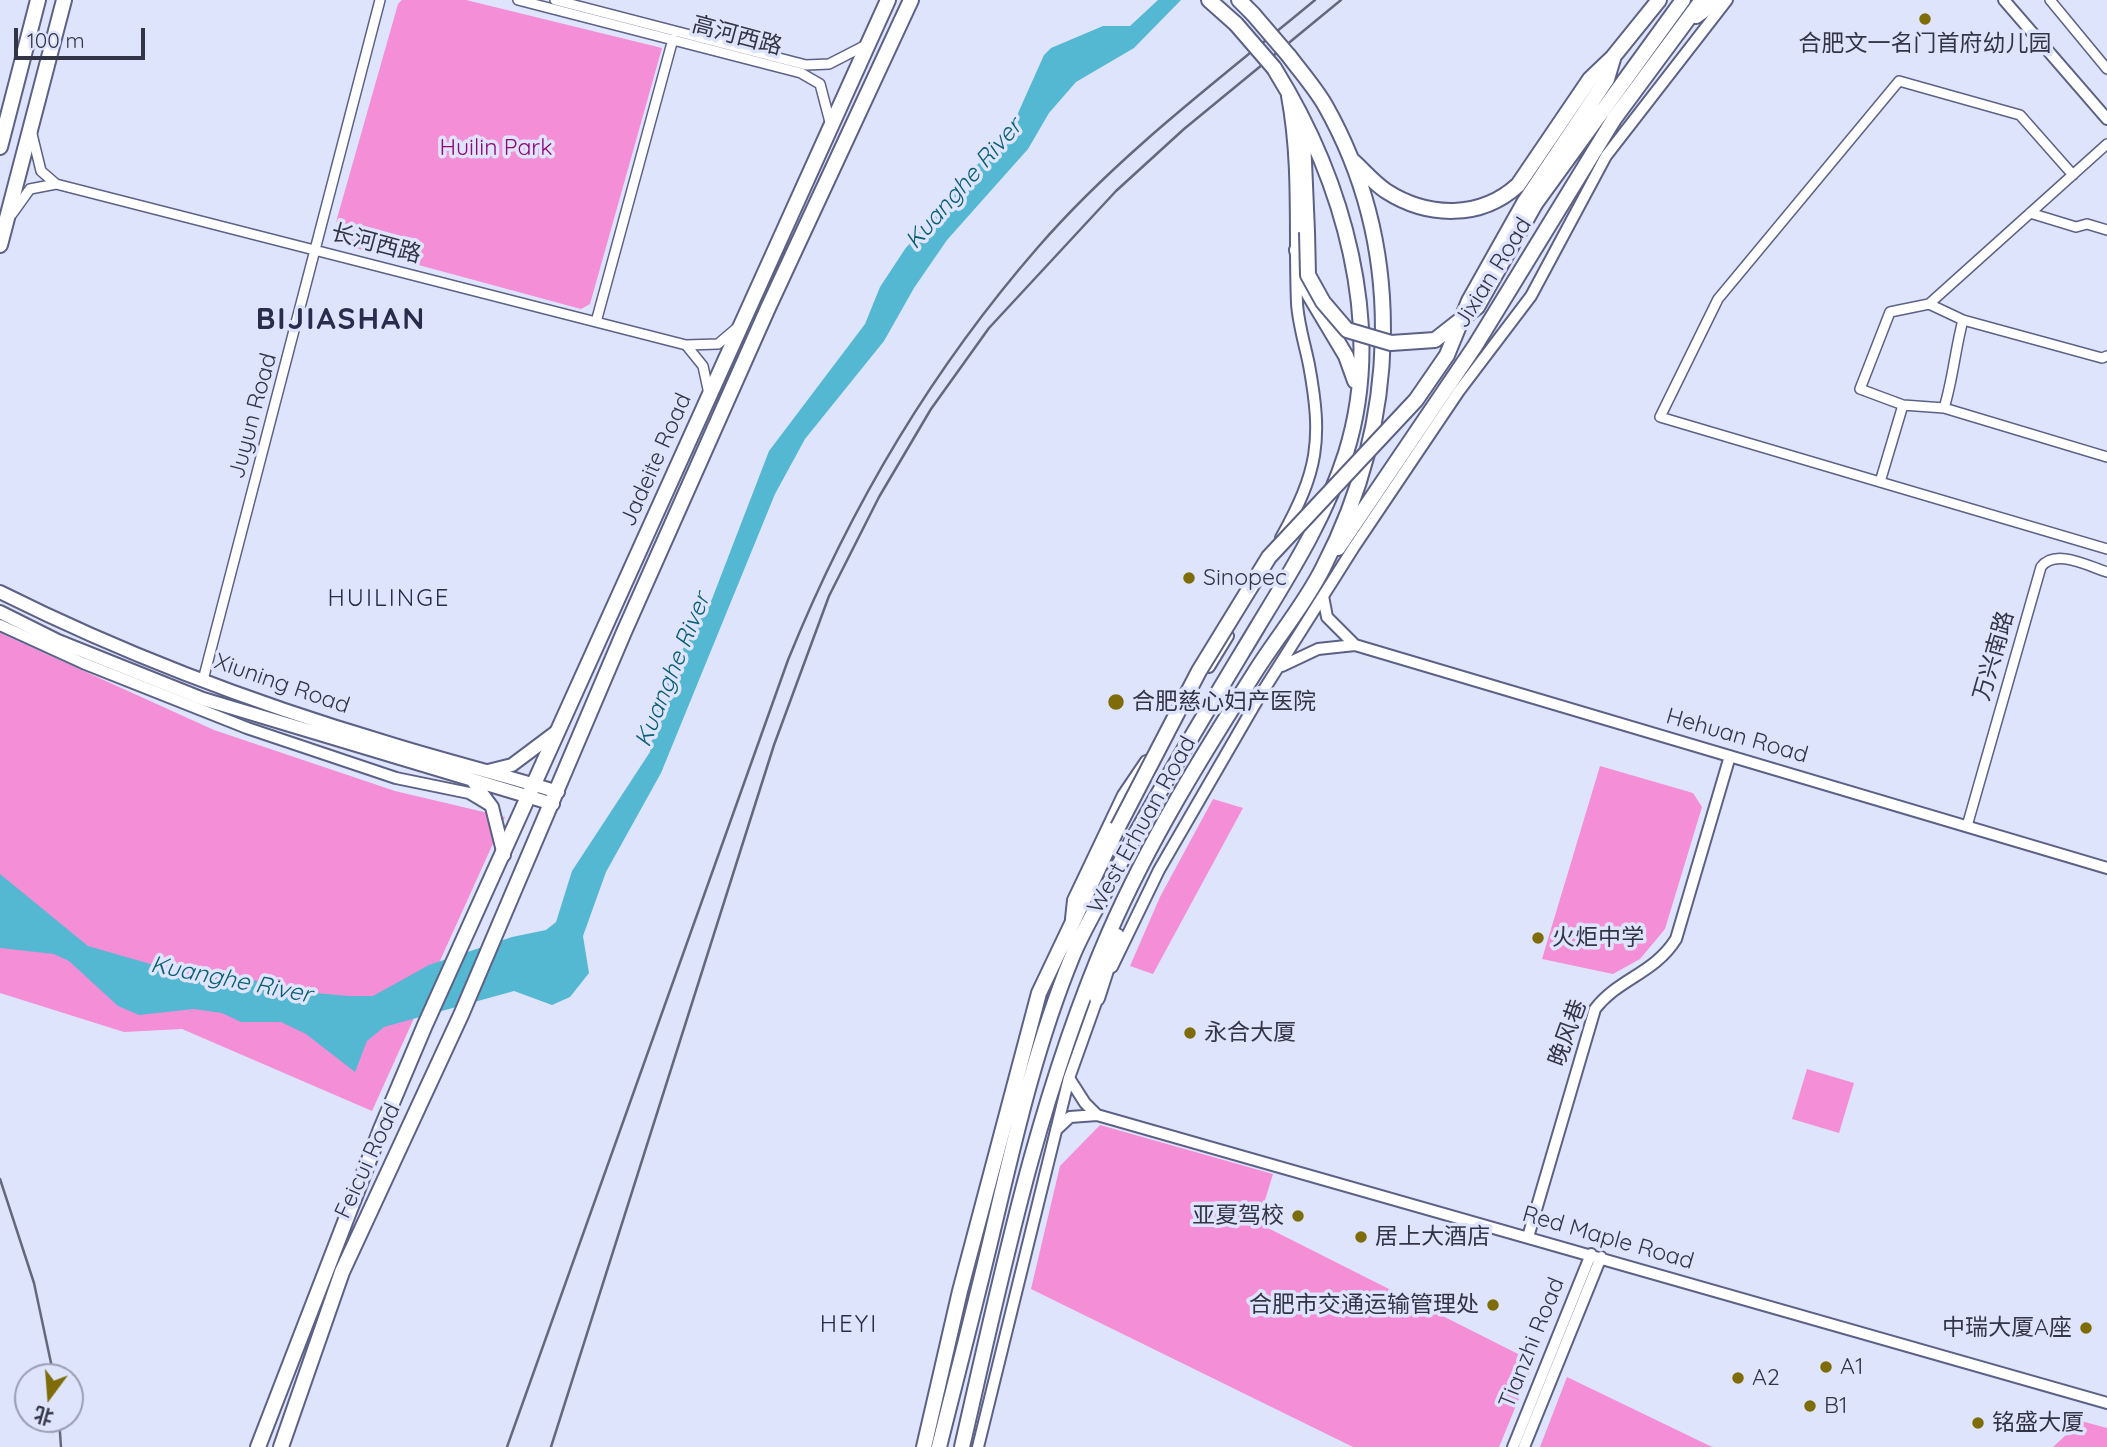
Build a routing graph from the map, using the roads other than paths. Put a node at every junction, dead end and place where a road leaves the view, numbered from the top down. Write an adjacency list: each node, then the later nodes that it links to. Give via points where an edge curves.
1 (38, 0): 24 (main road)
2 (65, 0): 26 (main road)
3 (380, 0): 37 (street, Juyun Road)
4 (518, 0): 18 (street, 高河西路)
5 (555, 0): 19 (street, 高河西路, via 806,65 829,64)
6 (888, 0): 19 (main road, Jadeite Road)
7 (911, 0): 68 (main road, Jadeite Road, via 635,607)
8 (1209, 0): 22 (main road, West Erhuan Road, bridge, via 1236,24)
9 (1240, 0): 29 (main road, West Erhuan Road, bridge, via 1323,101)
10 (1659, 0): 20 (main road)
11 (1683, 0): 32 (main road)
12 (1702, 0): 17 (main road, Jixian Road)
13 (1718, 0): 17 (main road)
14 (1727, 0): 52 (street, via 1606,156 1531,296)
15 (2004, 0): 23 (street)
16 (2050, 0): 21 (street)
17 (1684, 25): 49 (main road, Jixian Road, via 1614,119)
18 (673, 39): 25 (street, 高河西路, via 801,73 820,84); 41 (street)
19 (868, 45): 25 (main road, Jadeite Road)
20 (1613, 57): 29 (main road, via 1590,79 1518,185 1485,208 1449,211 1413,204 1385,191); 32 (main road, via 1607,79)
21 (2107, 69)
22 (1285, 86): 32 (main road, bridge, via 1303,138 1308,275 1347,330 1391,343 1435,340 1477,307); 38 (street, via 1295,138); 45 (main road, West Erhuan Road, via 1303,114 1320,156 1348,243 1361,331)
23 (2107, 119)
24 (4, 122): 28 (main road)
25 (831, 126): 42 (main road, Jadeite Road)
26 (30, 129): 31 (street, via 41,171); 34 (main road)
27 (2107, 144): 30 (street)
28 (0, 147)
29 (1350, 158): 54 (main road, West Erhuan Road, via 1371,223 1380,272 1385,352 1371,439)
30 (2073, 175): 33 (street); 51 (street, via 2020,115 1899,81 1718,299 1660,417)
31 (56, 184): 34 (street, via 30,189); 37 (street, 长河西路)
32 (1530, 203): 71 (main road, bridge, via 1469,301 1447,355 1416,400 1269,557 1199,671)
33 (2030, 213): 35 (street, via 2076,227 2087,224); 39 (street)
34 (6, 221): 36 (main road)
35 (2107, 230)
36 (0, 245)
37 (317, 249): 41 (street, 长河西路); 62 (street, Juyun Road)
38 (1297, 250): 45 (main road, via 1306,289 1346,356); 76 (street, via 1297,305 1318,425 1302,500 1219,652 1123,795 1073,900)
39 (1929, 304): 40 (street); 47 (street, via 1890,312 1860,389)
40 (1963, 320): 44 (street); 48 (street)
41 (596, 322): 43 (street, 长河西路)
42 (743, 323): 43 (street, 长河西路, via 718,344); 46 (main road, Jadeite Road)
43 (686, 345): 46 (street, via 704,366)
44 (2107, 356)
45 (1357, 394): 78 (main road, West Erhuan Road, via 1347,450 1323,514 1144,817)
46 (710, 396): 63 (main road, Jadeite Road)
47 (1903, 405): 48 (street); 51 (street)
48 (1944, 408): 50 (street)
49 (1433, 409): 52 (main road); 54 (main road, Jixian Road)
50 (2107, 457)
51 (1880, 482): 53 (street)
52 (1392, 490): 57 (street)
53 (2107, 548)
54 (1323, 569): 74 (main road, West Erhuan Road, via 1256,670)
55 (2107, 572): 70 (street, 万兴南路, via 2058,557 2040,566)
56 (0, 592): 62 (main road, Xiuning Road)
57 (1323, 596): 60 (street, via 1327,617); 61 (street)
58 (0, 612): 66 (main road, Xiuning Road, via 58,641 203,699)
59 (0, 625): 69 (street, via 247,728 396,778 468,793)
60 (1355, 645): 61 (street, via 1318,649); 64 (street, Hehuan Road)
61 (1279, 667): 79 (street, via 1159,870)
62 (203, 680): 65 (main road, Xiuning Road, via 383,742)
63 (561, 726): 65 (main road, via 512,765); 67 (main road, Jadeite Road)
64 (1730, 756): 70 (street, Hehuan Road); 83 (street, 晚风巷, via 1676,939 1660,961 1618,986 1595,1009)
65 (487, 771): 67 (main road, Xiuning Road)
66 (472, 780): 67 (main road, Xiuning Road); 69 (main road)
67 (533, 790): 68 (main road, Xiuning Road); 72 (main road, Jadeite Road)
68 (556, 798): 75 (main road, Jadeite Road)
69 (492, 807): 72 (main road)
70 (1967, 826): 73 (street, Hehuan Road)
71 (1118, 827): 76 (main road, West Erhuan Road); 78 (main road)
72 (504, 855): 77 (main road, Jadeite Road)
73 (2107, 868)
74 (1137, 873): 79 (main road); 90 (main road, West Erhuan Road, via 1069,1031 1038,1125)
75 (512, 900): 87 (main road, Feicui Road, via 342,1272)
76 (1070, 923): 88 (main road, West Erhuan Road, via 1039,993 1016,1071)
77 (466, 939): 86 (main road, Feicui Road, via 376,1142)
78 (1074, 953): 89 (main road, West Erhuan Road, via 1026,1092)
79 (1097, 998): 80 (street)
80 (1069, 1078): 81 (street); 82 (street)
81 (1097, 1115): 82 (street, via 1070,1117); 83 (street, Red Maple Road)
82 (1055, 1132): 91 (street)
83 (1528, 1237): 84 (street, Red Maple Road)
84 (1596, 1256): 85 (street, Red Maple Road); 92 (street, Tianzhi Road); 93 (street, Tianzhi Road)
85 (2107, 1403)
86 (258, 1447)
87 (281, 1447)
88 (924, 1447)
89 (939, 1447)
90 (962, 1447)
91 (978, 1447)
92 (1513, 1447)
93 (1524, 1447)

